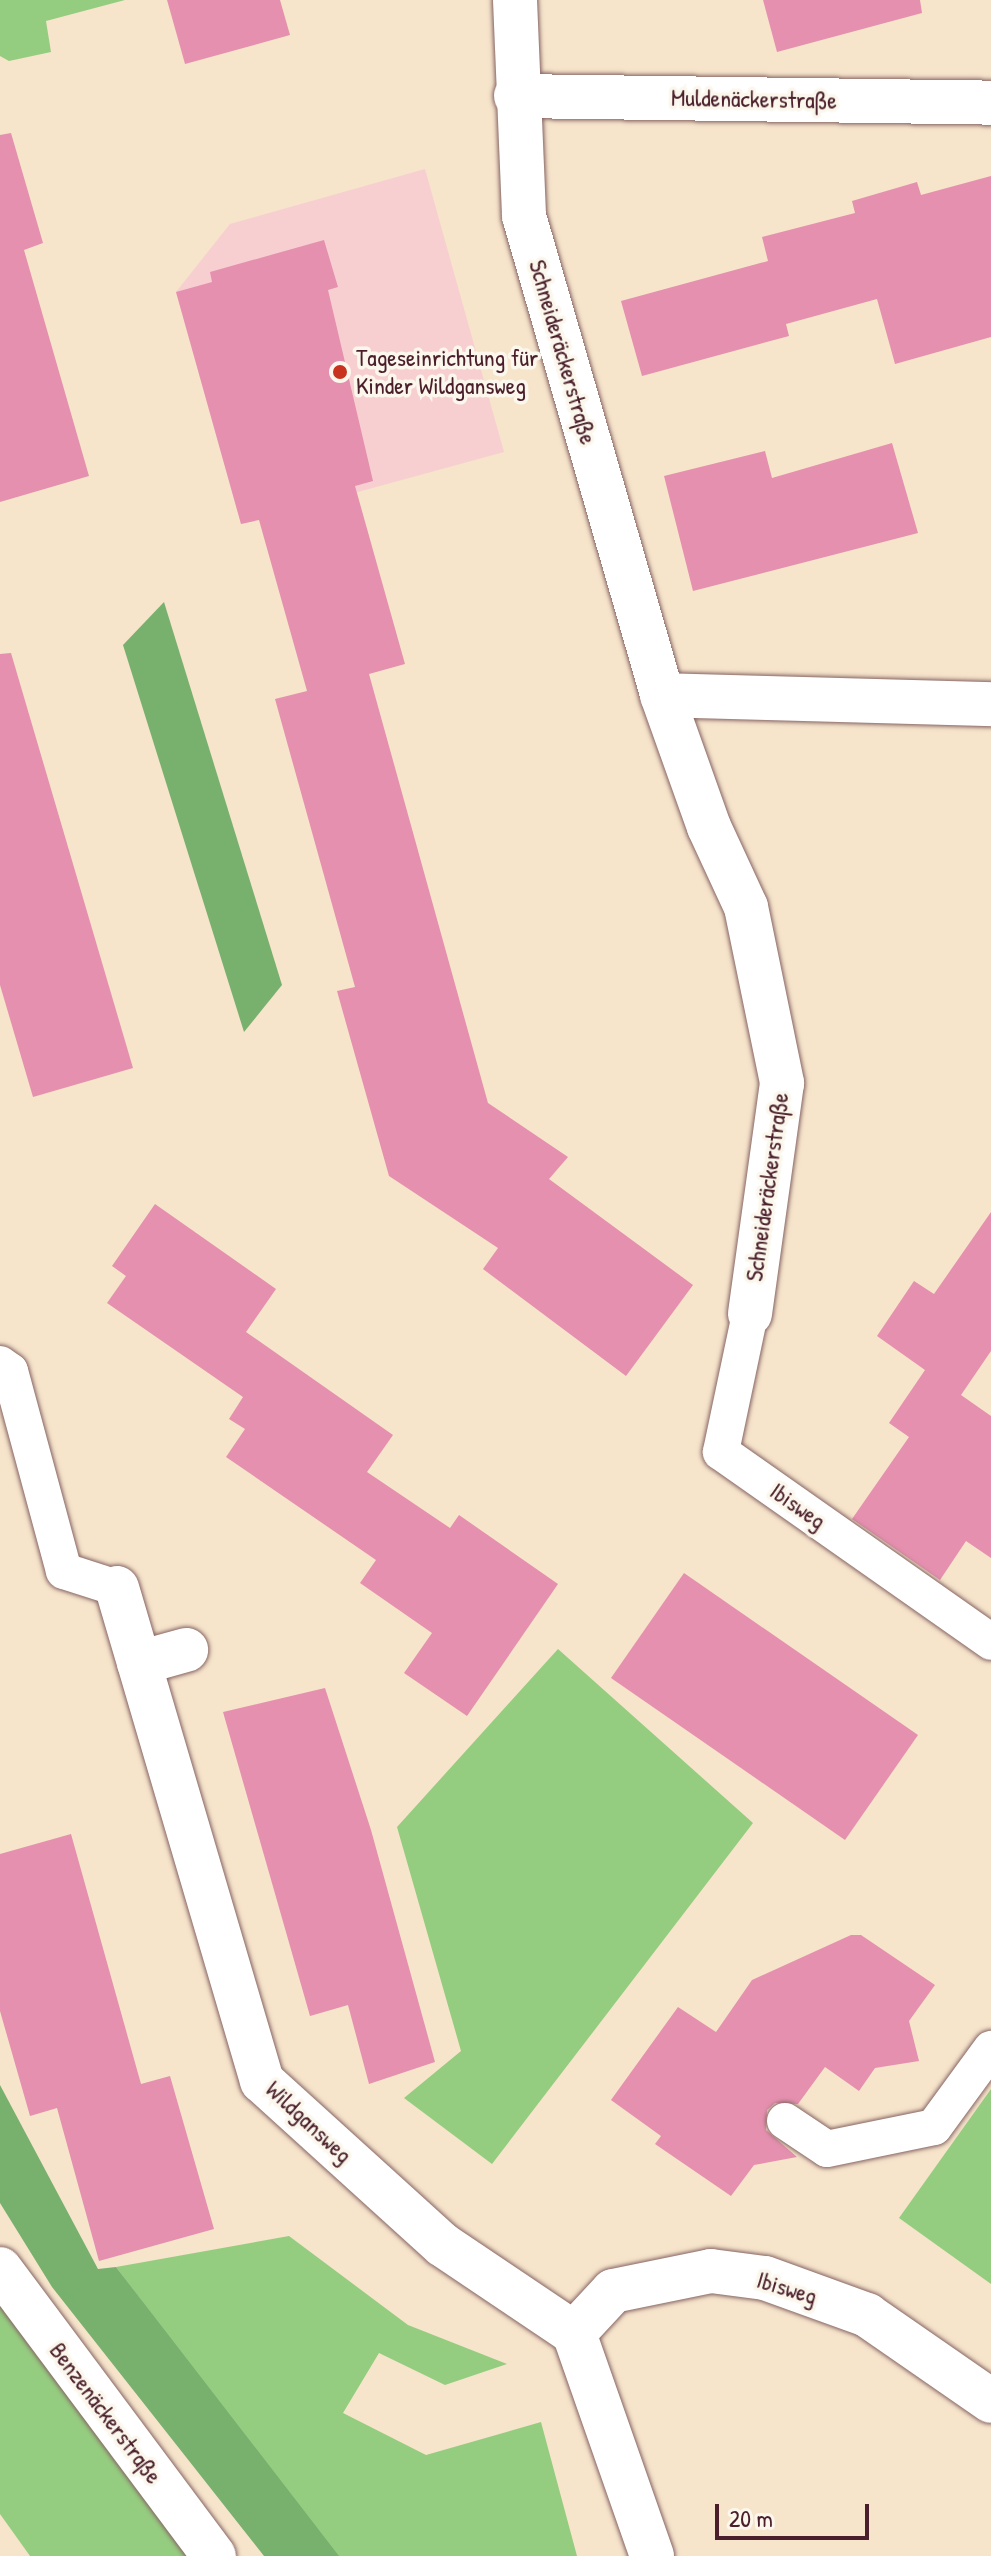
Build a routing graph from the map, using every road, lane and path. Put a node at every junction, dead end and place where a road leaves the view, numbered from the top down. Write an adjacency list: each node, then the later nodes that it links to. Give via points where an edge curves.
1 (515, 0): 2 (street, Schneideräckerstraße)
2 (516, 96): 3 (street, Muldenäckerstraße); 4 (street, Schneideräckerstraße, via 524,216)
3 (991, 103)
4 (662, 695): 5 (street); 6 (street, Schneideräckerstraße, via 709,827 746,907 782,1083)
5 (991, 704)
6 (750, 1314): 9 (street, Ibisweg, via 721,1452)
7 (0, 1364): 8 (street, via 10,1371 64,1571)
8 (117, 1588): 11 (street, Wildgansweg)
9 (991, 1642)
10 (186, 1650): 11 (street)
11 (139, 1663): 15 (street, Wildgansweg, via 262,2081 443,2245)
12 (991, 2049): 13 (street, via 934,2127 827,2149)
13 (785, 2121)
14 (0, 2269): 17 (street, Benzenäckerstraße)
15 (574, 2333): 16 (street, Ibisweg, via 613,2291 711,2271 765,2278 867,2315); 18 (street)
16 (991, 2401)
17 (214, 2556)
18 (652, 2556)

